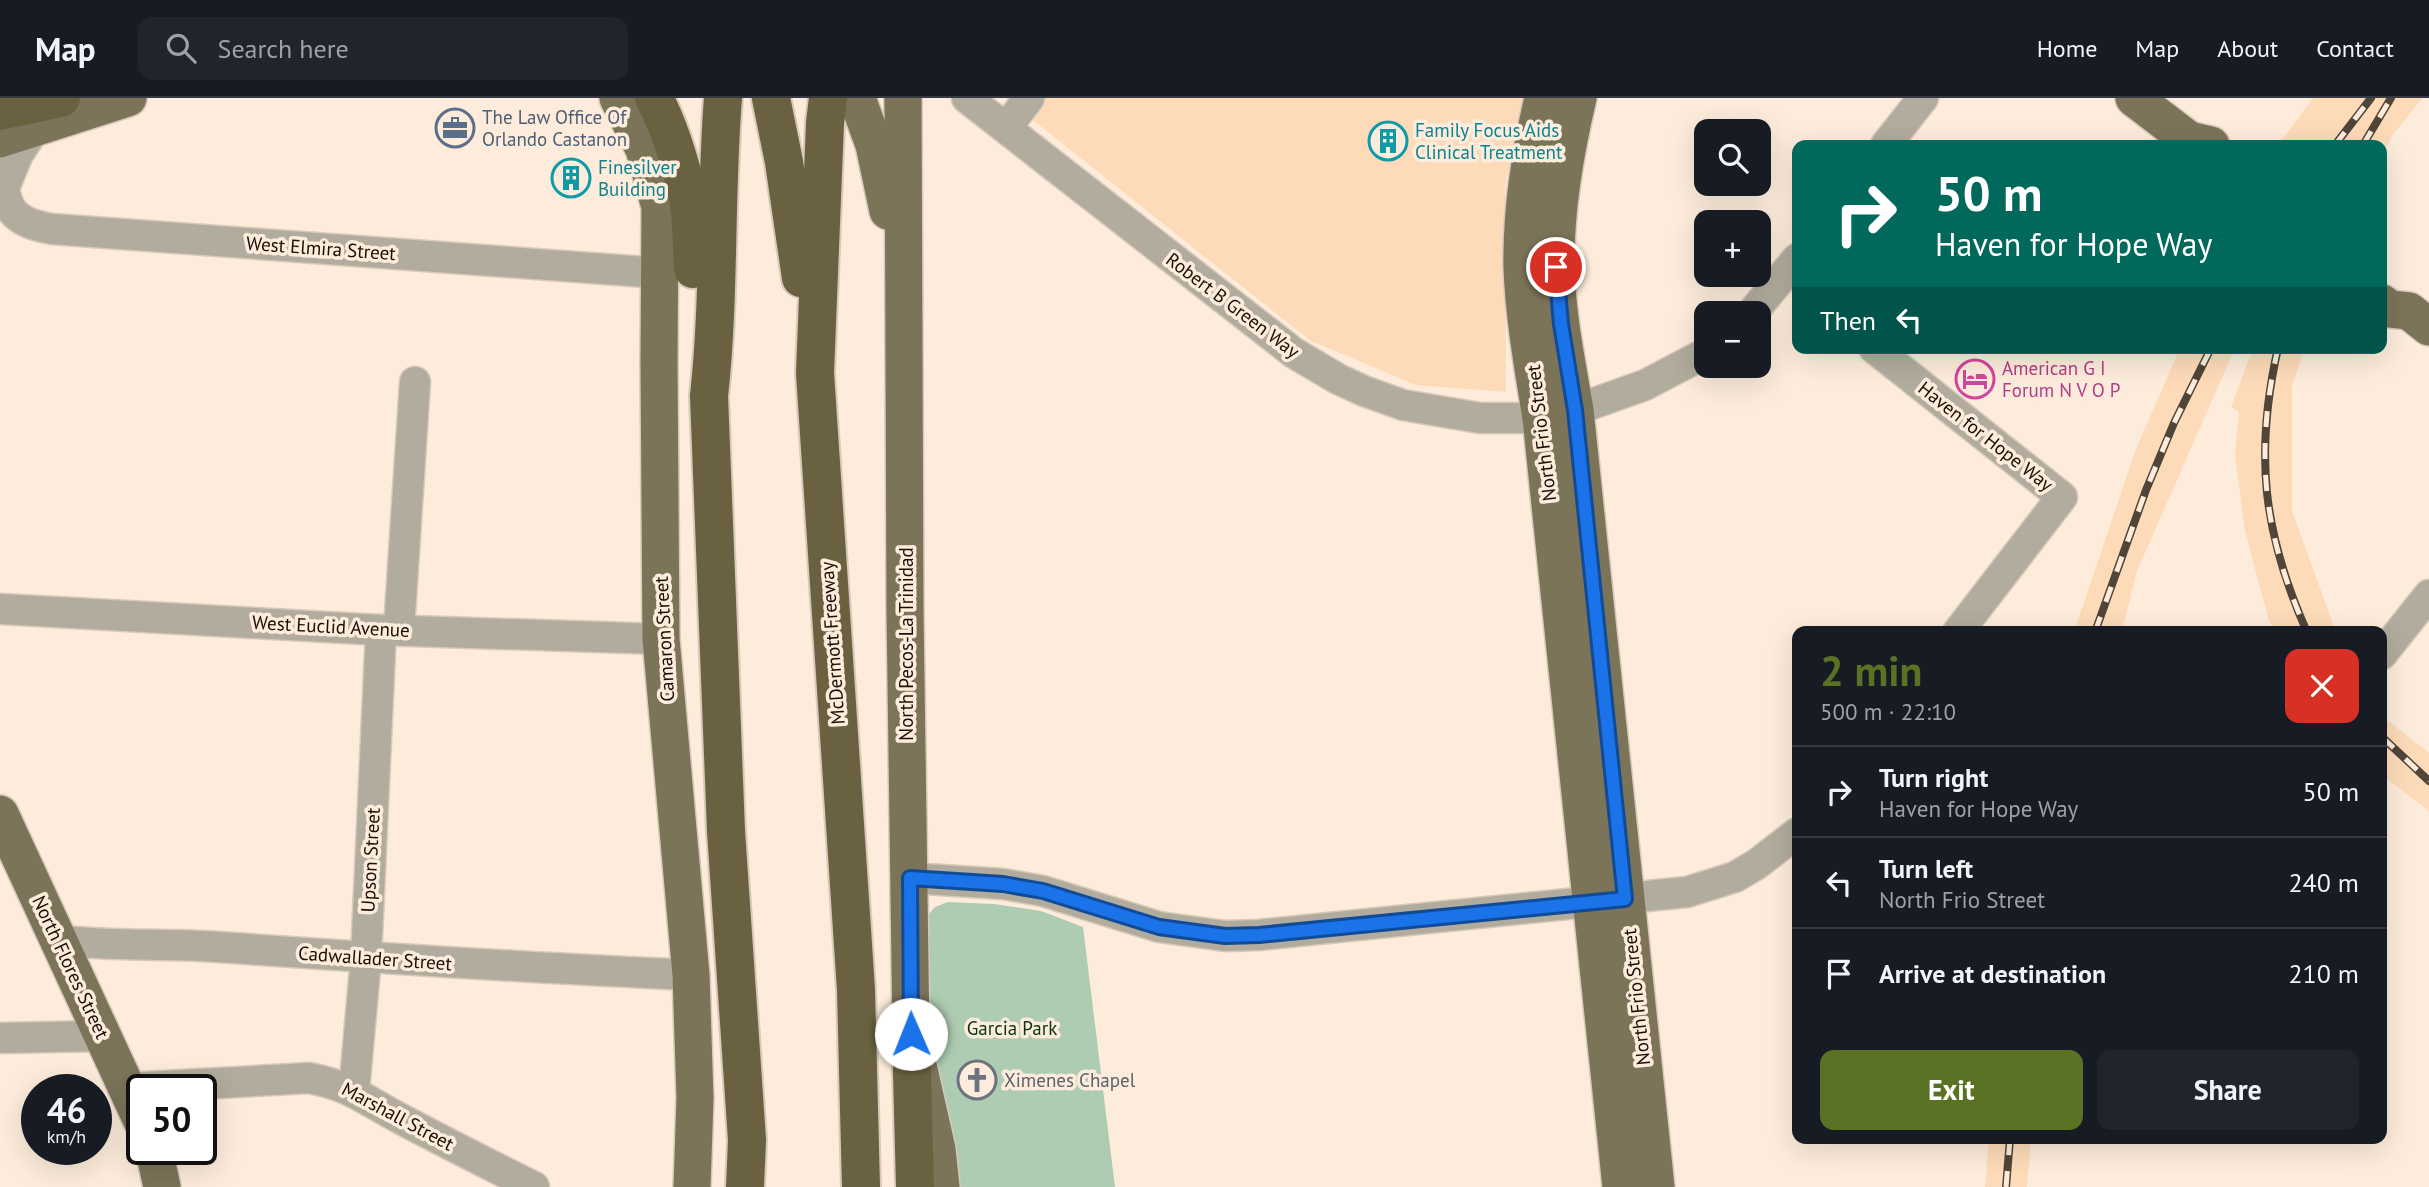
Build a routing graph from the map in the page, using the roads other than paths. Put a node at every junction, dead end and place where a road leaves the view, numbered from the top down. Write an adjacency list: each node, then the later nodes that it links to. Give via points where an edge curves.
1 (61, 98): 16 (highway)
2 (128, 98): 17 (main road)
3 (618, 98): 23 (main road, Camaron Street, via 654,177 660,207)
4 (654, 98): 33 (highway, via 668,129 690,212 694,328)
5 (723, 98): 33 (highway, via 717,171 716,336)
6 (771, 98): 31 (highway)
7 (828, 98): 31 (highway, McDermott Freeway)
8 (857, 98): 27 (main road, via 882,180)
9 (903, 98): 27 (main road, North Pecos-La Trinidad)
10 (967, 98): 18 (street, Robert B Green Way)
11 (1029, 98): 18 (street)
12 (1543, 98): 34 (main road, North Frio Street, via 1528,180 1522,267 1527,328)
13 (1578, 98): 34 (main road, North Frio Street, via 1561,183 1556,267 1561,324)
14 (1923, 98): 20 (street)
15 (2134, 98): 21 (main road)
16 (0, 111)
17 (36, 127): 19 (main road); 22 (street, West Elmira Street)
18 (1006, 128): 34 (street, Robert B Green Way, via 1253,323 1338,380 1403,405 1436,412 1480,418)
19 (0, 139)
20 (1890, 140)
21 (2192, 140)
22 (2, 184): 23 (street, West Elmira Street, via 22,220 52,229)
23 (660, 273): 39 (main road, Camaron Street)
24 (1792, 276): 26 (street)
25 (2387, 283): 28 (main road, via 2403,296)
26 (1765, 301)
27 (903, 305): 43 (main road, North Pecos-La Trinidad)
28 (2406, 314)
29 (1882, 354): 37 (street, Haven for Hope Way, via 2062,497)
30 (1694, 359): 34 (street, Robert B Green Way, via 1645,385)
31 (815, 373): 59 (highway, McDermott Freeway, via 856,990)
32 (415, 382): 38 (street, Upson Street)
33 (709, 396): 58 (highway, via 726,831 747,1140)
34 (1558, 414): 44 (main road, North Frio Street)
35 (2429, 595): 40 (street)
36 (0, 609): 38 (street, West Euclid Avenue)
37 (1963, 626)
38 (390, 629): 39 (street, West Euclid Avenue); 46 (street, Upson Street)
39 (661, 639): 47 (main road, Camaron Street)
40 (2387, 648)
41 (0, 814): 45 (main road, North Flores Street)
42 (1792, 837): 44 (street, via 1731,878 1687,892)
43 (910, 878): 44 (street, via 1043,891 1159,927 1225,936); 48 (main road, North Pecos-La Trinidad)
44 (1607, 901): 62 (main road, North Frio Street); 63 (main road, North Frio Street)
45 (59, 940): 46 (street, Cadwallader Street); 49 (main road, North Flores Street)
46 (366, 958): 47 (street, Cadwallader Street); 53 (street, Upson Street)
47 (691, 975): 57 (main road, Camaron Street)
48 (911, 1034): 60 (highway); 61 (main road, North Pecos-La Trinidad)
49 (104, 1036): 50 (street); 52 (main road, North Flores Street)
50 (0, 1038)
51 (217, 1083): 53 (street, Marshall Street, via 309,1078)
52 (126, 1086)
53 (354, 1091): 56 (street, Marshall Street)
54 (157, 1165): 55 (main road)
55 (162, 1187)
56 (534, 1187)
57 (692, 1187)
58 (745, 1187)
59 (861, 1187)
60 (915, 1187)
61 (941, 1187)
62 (1621, 1187)
63 (1656, 1187)

